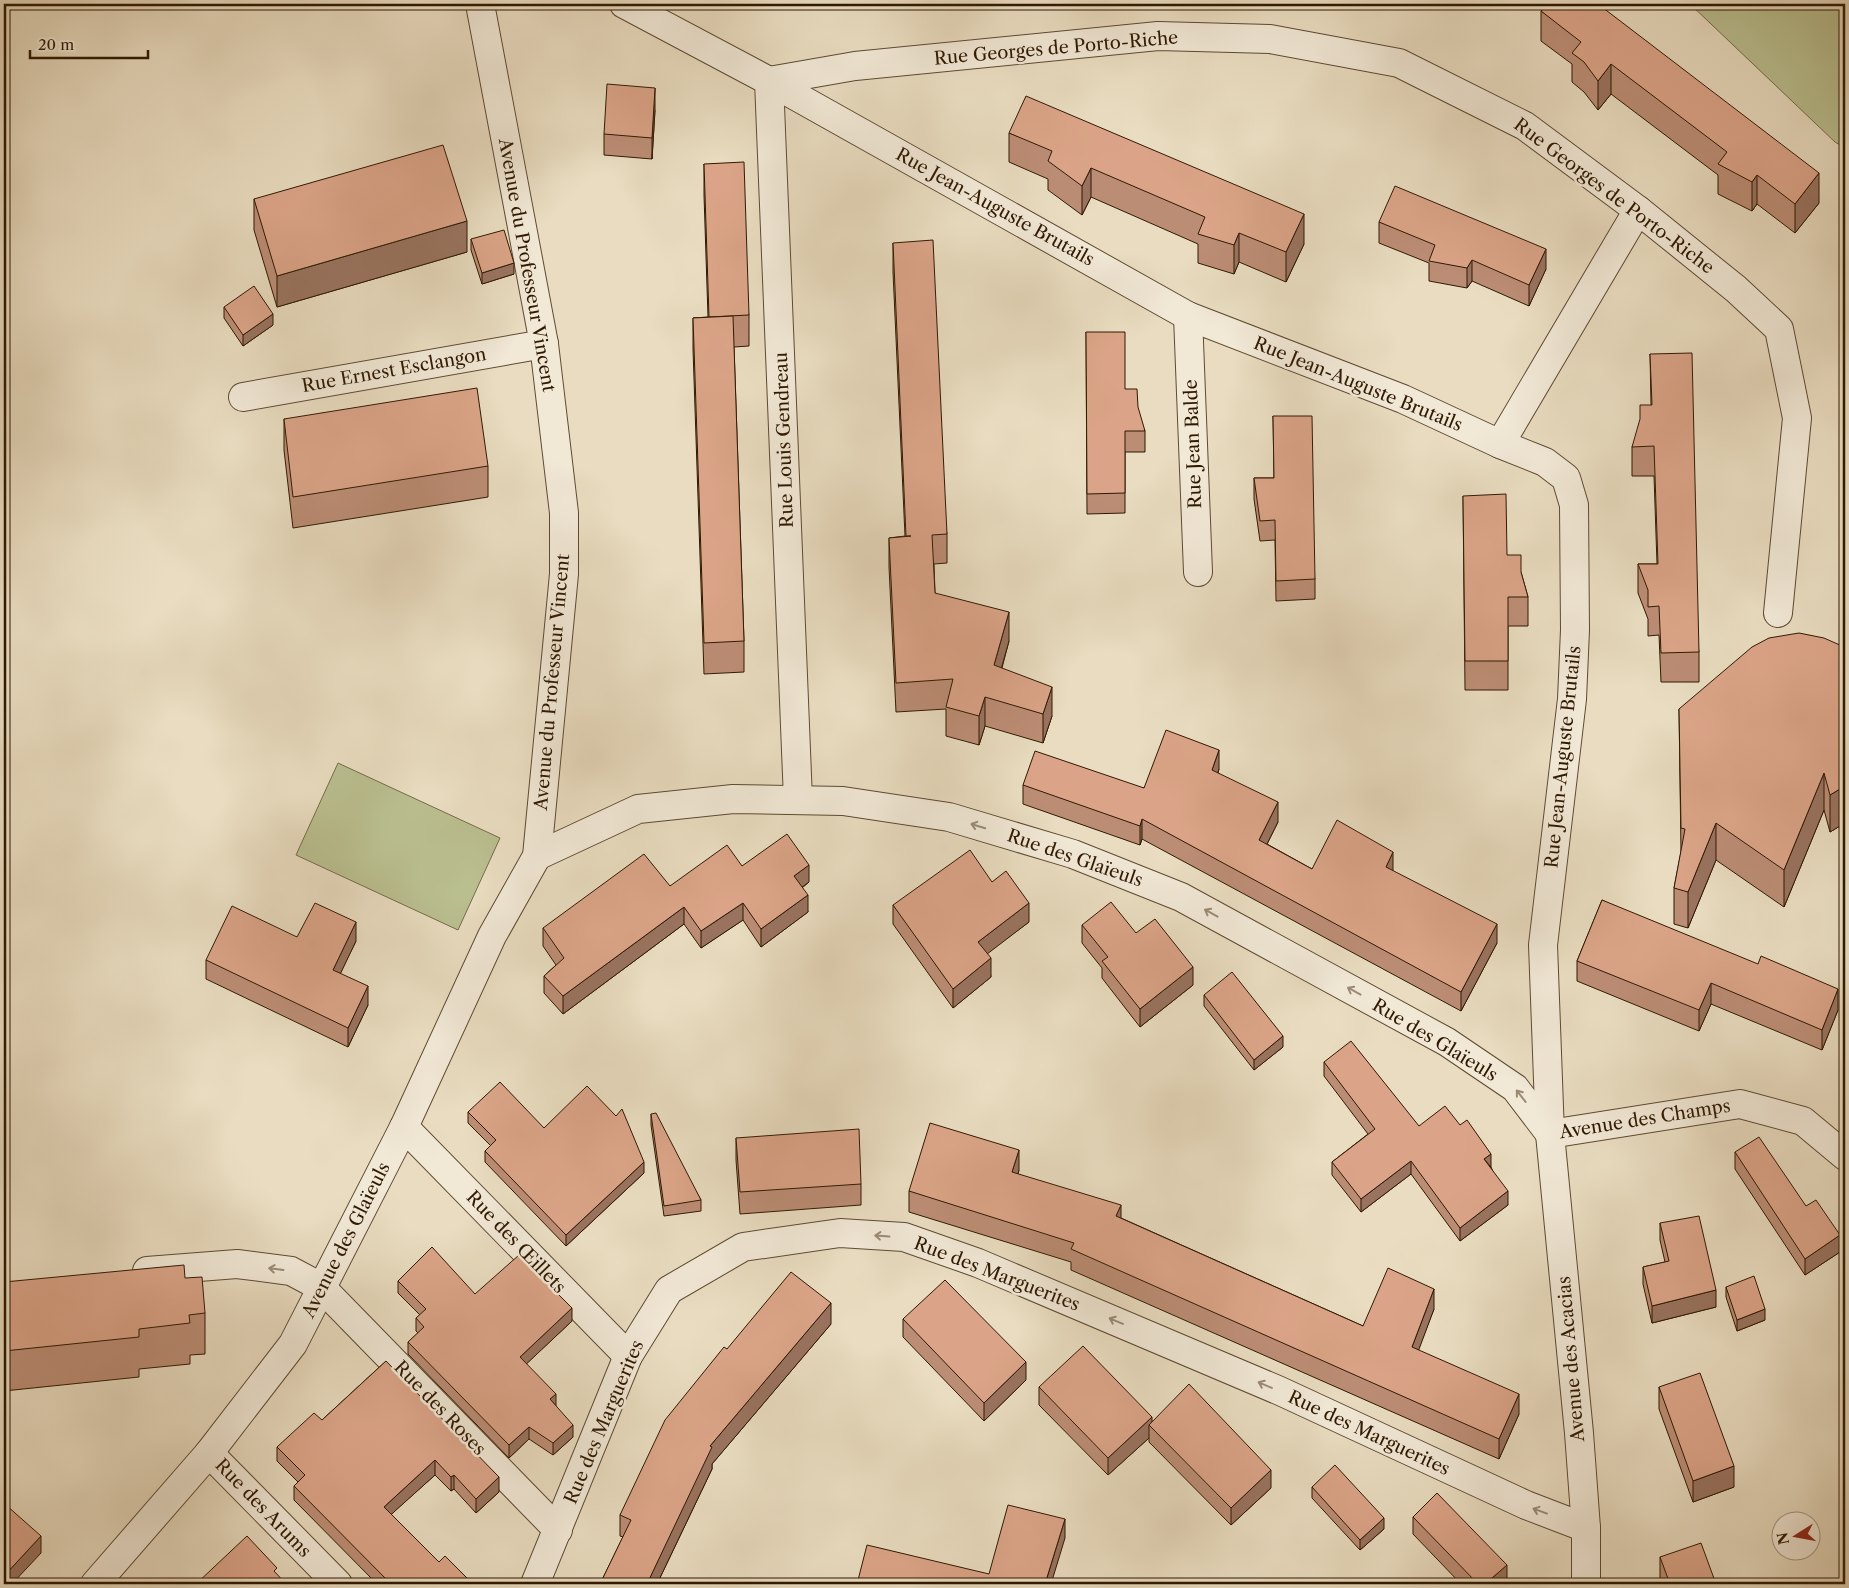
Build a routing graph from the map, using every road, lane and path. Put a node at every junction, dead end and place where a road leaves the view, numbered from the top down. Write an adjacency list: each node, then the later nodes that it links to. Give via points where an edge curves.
1 (480, 4): 6 (street, Avenue du Professeur Vincent)
2 (624, 4): 3 (street, Rue Jean-Auguste Brutails)
3 (769, 81): 4 (street, Rue Georges de Porto-Riche, via 855,66 1158,36 1270,39 1399,63 1525,126); 5 (street, Rue Jean-Auguste Brutails); 11 (street, Rue Louis Gendreau)
4 (1638, 210): 8 (street); 10 (street, Rue Georges de Porto-Riche, via 1736,289 1779,329 1796,418)
5 (1188, 316): 8 (street, Rue Jean-Auguste Brutails, via 1404,399); 9 (street, Rue Jean Balde)
6 (544, 344): 7 (street, Rue Ernest Esclangon); 12 (street, Avenue du Professeur Vincent, via 564,513 564,574)
7 (243, 397)
8 (1500, 444): 14 (street, Rue Jean-Auguste Brutails, via 1545,462 1566,478 1574,505 1572,699 1543,945)
9 (1198, 572)
10 (1778, 613)
11 (798, 800): 12 (street, Rue des Glaïeuls, via 733,799 638,809); 14 (street, Rue des Glaïeuls, one-way to 11, via 1515,1088 1447,1042 1182,897 1073,854 949,817 843,801)
12 (537, 856): 13 (street, Avenue des Glaïeuls, via 492,936)
13 (404, 1128): 17 (street, Avenue des Glaïeuls); 18 (street, Rue des Œillets)
14 (1550, 1134): 15 (street, Avenue des Champs, via 1740,1104 1803,1121); 20 (street, Avenue des Acacias)
15 (1845, 1156)
16 (120, 1274): 17 (street, Rue des Roses, one-way to 16, via 291,1271 237,1264)
17 (321, 1287): 19 (street, Avenue des Glaïeuls, via 293,1344); 21 (street, Rue des Roses)
18 (628, 1356): 20 (street, Rue des Marguerites, one-way to 18, via 1526,1505 1280,1391 978,1263 904,1237 840,1233 743,1247 669,1290); 21 (street, Rue des Marguerites)
19 (209, 1453): 22 (street, Avenue des Glaïeuls); 23 (street, Rue des Arums)
20 (1586, 1528): 25 (street, Avenue des Acacias)
21 (558, 1530): 24 (street, Rue des Marguerites)
22 (95, 1584)
23 (338, 1584)
24 (535, 1584)
25 (1586, 1584)

